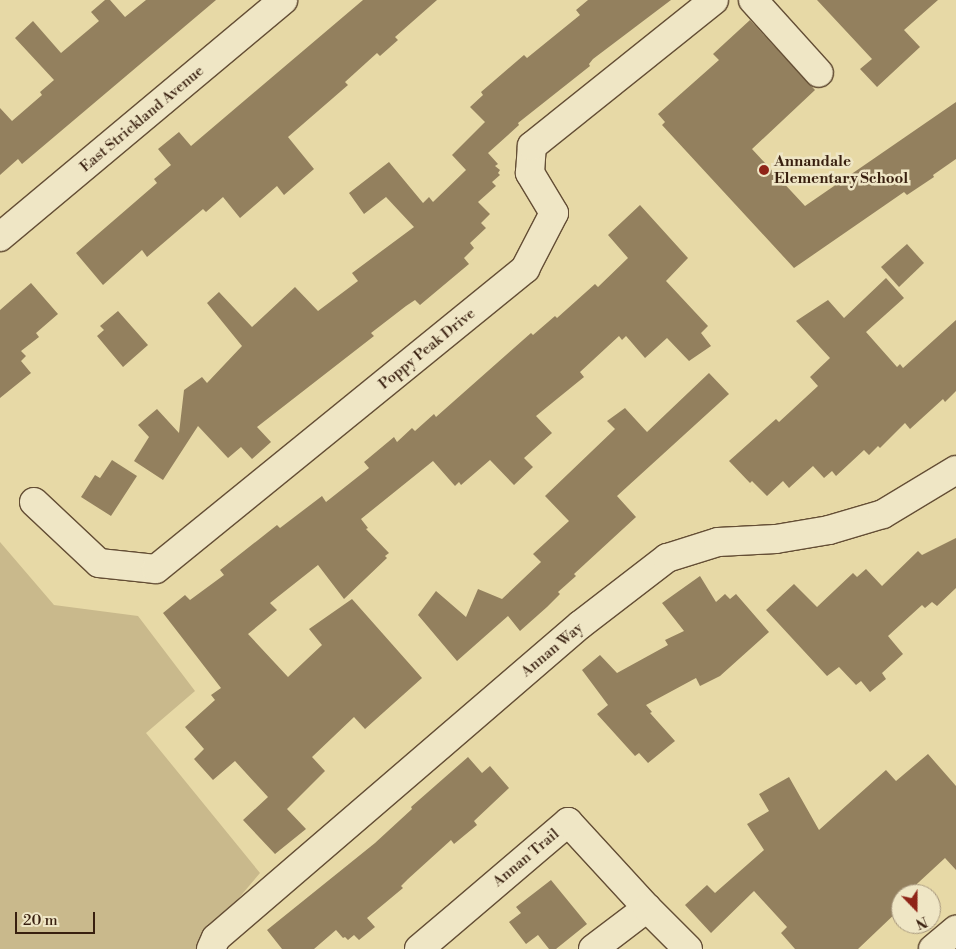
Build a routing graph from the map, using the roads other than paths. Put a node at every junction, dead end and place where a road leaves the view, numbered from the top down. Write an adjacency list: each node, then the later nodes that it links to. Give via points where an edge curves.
1 (283, 0): 5 (street, East Strickland Avenue)
2 (714, 0): 7 (street, Poppy Peak Drive, via 532,146 530,173 554,213 525,269 156,570 99,563)
3 (753, 0): 4 (street)
4 (819, 73)
5 (0, 237)
6 (956, 470): 10 (street, Annan Way, via 883,514 829,530 718,542 667,558 580,626 216,938)
7 (34, 502)
8 (647, 908): 11 (street, Annan Trail, via 568,822); 12 (street); 13 (street, Annan Trail)
9 (956, 930): 14 (street)
10 (211, 949)
11 (419, 949)
12 (593, 949)
13 (688, 949)
14 (933, 949)

